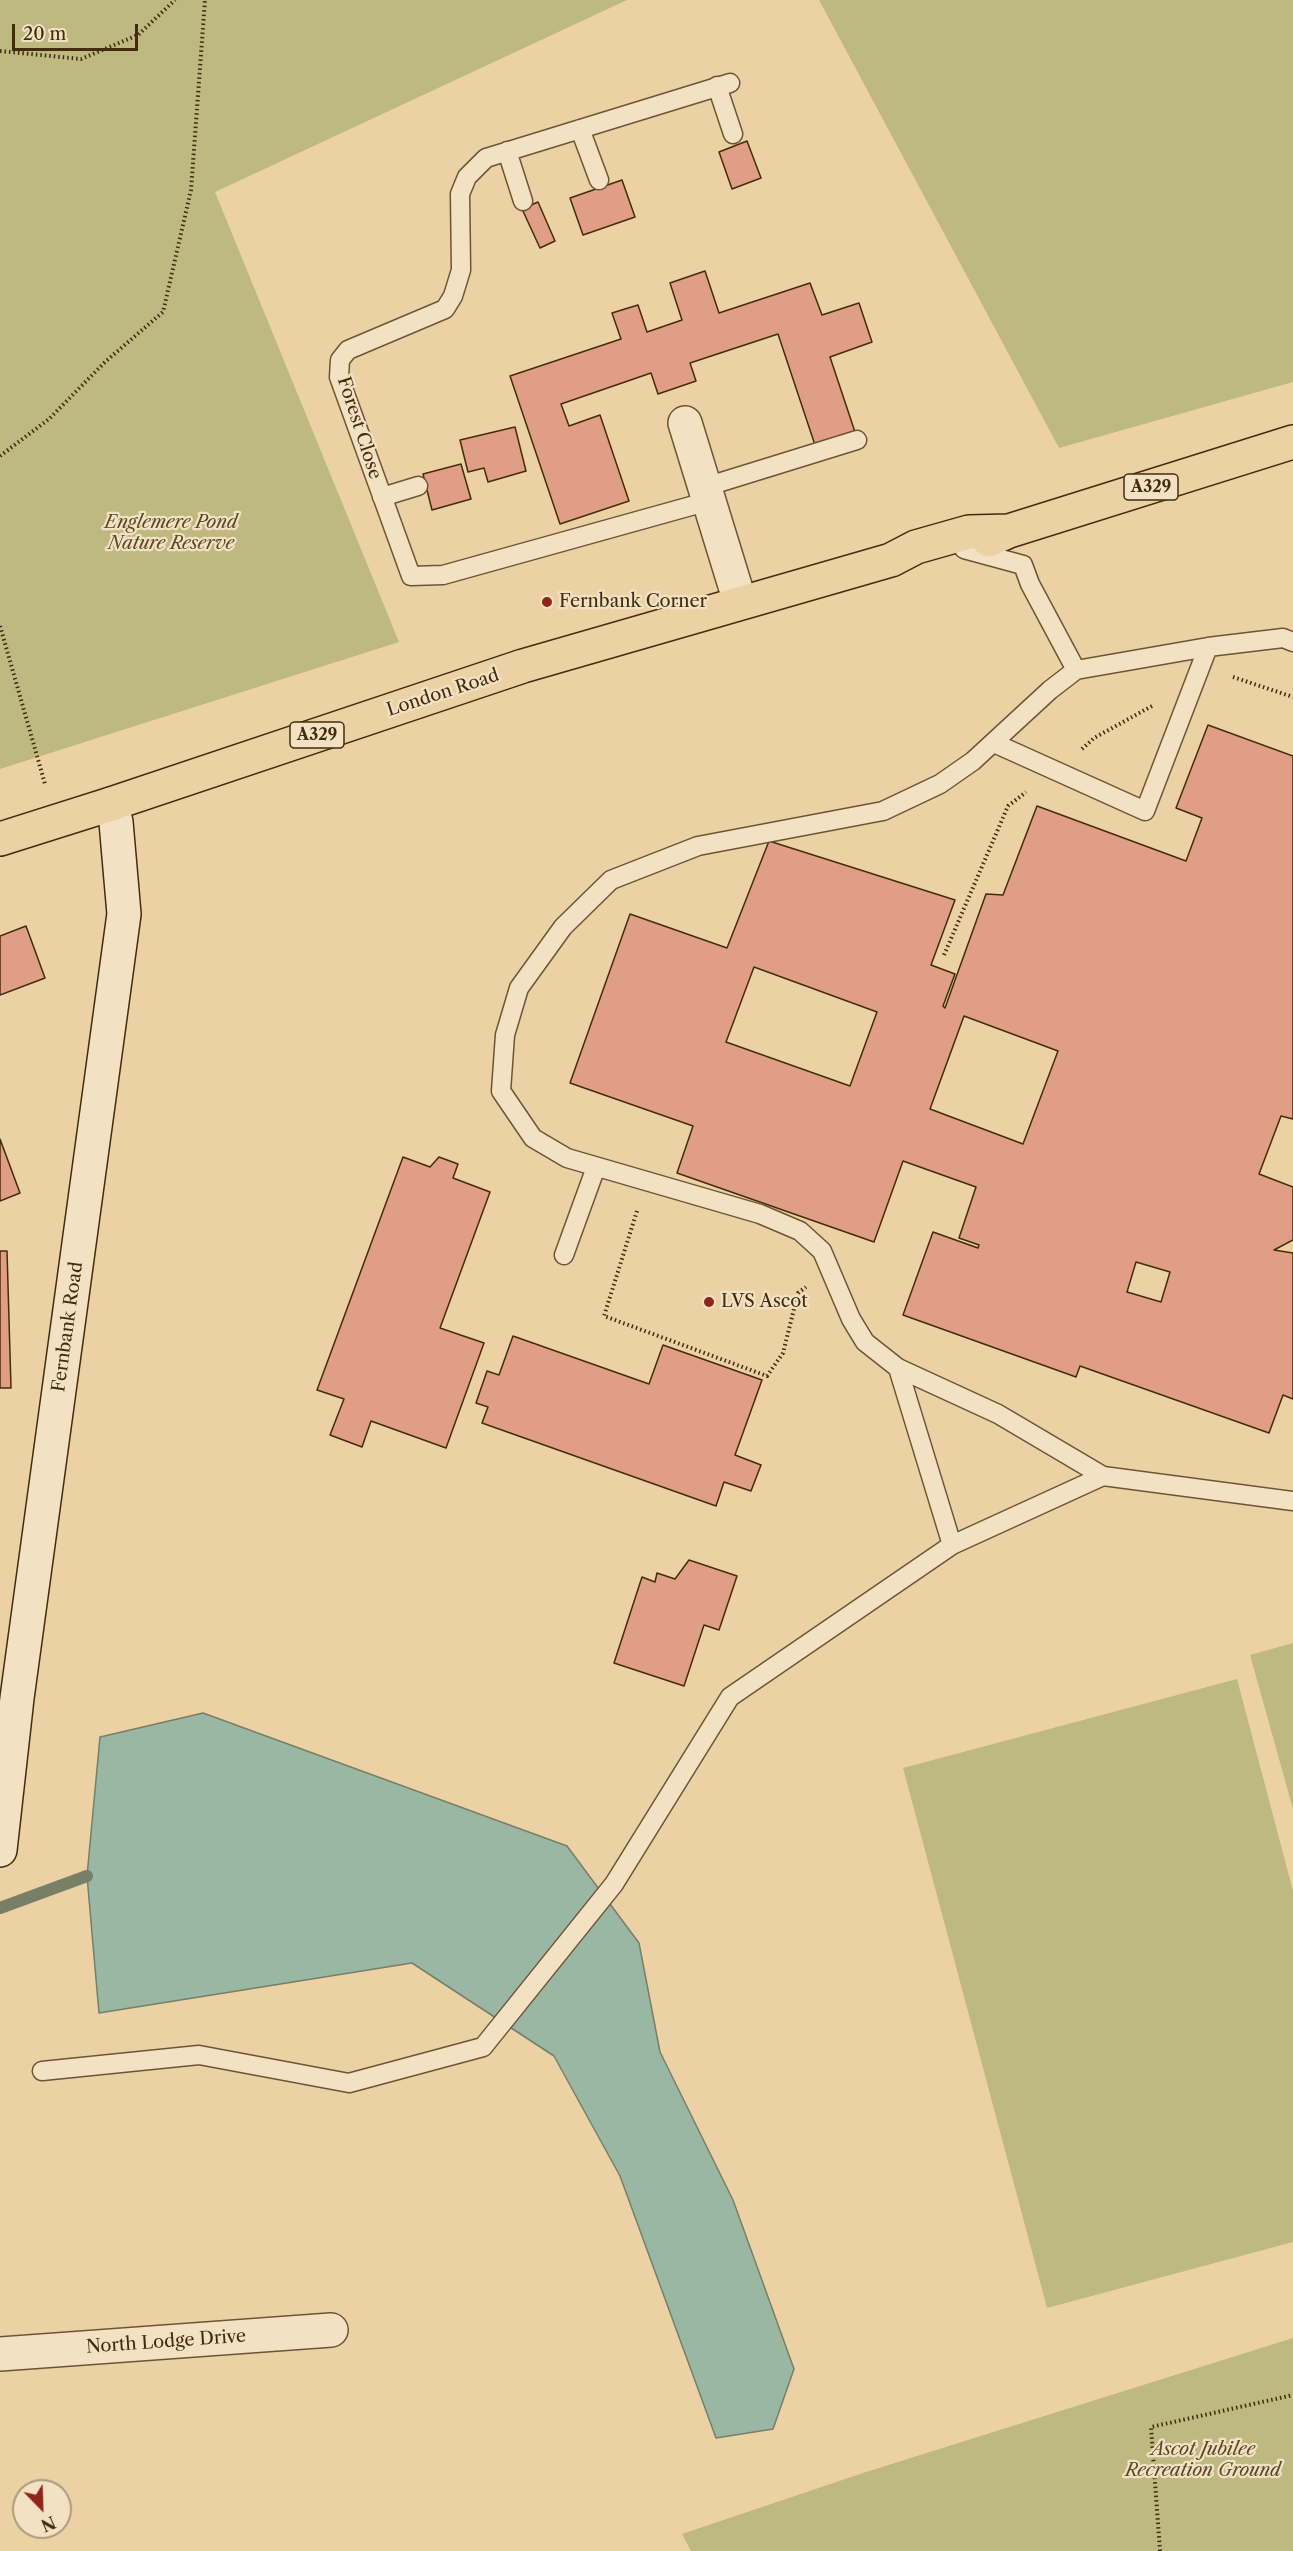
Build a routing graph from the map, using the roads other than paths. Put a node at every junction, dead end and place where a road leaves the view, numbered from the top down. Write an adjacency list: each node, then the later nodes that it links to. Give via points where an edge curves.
1 (580, 129): 2 (lane, Forest Close, via 724,84); 3 (lane, Forest Close); 4 (lane)
2 (733, 134)
3 (507, 151): 5 (lane); 11 (lane, Forest Close, via 486,158 467,177 460,194 462,270 445,309 348,350 340,360 339,377)
4 (599, 180)
5 (523, 201)
6 (685, 423): 10 (street)
7 (857, 440): 10 (lane)
8 (1293, 442): 12 (main road, London Road / A329)
9 (418, 486): 11 (lane)
10 (707, 494): 11 (lane, Forest Close, via 443,575 411,576); 15 (street)
11 (382, 497)
12 (1009, 531): 13 (main road, London Road / A329); 14 (main road, London Road / A329, via 969,532 916,547)
13 (964, 549): 14 (main road, London Road / A329, via 920,561); 18 (lane, via 1023,565)
14 (891, 560): 15 (main road, London Road / A329)
15 (740, 602): 20 (main road, London Road / A329, via 523,666)
16 (1293, 642): 17 (lane, via 1283,638)
17 (1208, 647): 18 (lane); 19 (lane, via 1145,811)
18 (1076, 670): 19 (lane)
19 (994, 743): 22 (lane, via 940,784 883,811 698,846 611,880 562,927 519,988 504,1035 501,1090 533,1138 567,1158)
20 (111, 804): 21 (main road, London Road / A329); 28 (street, Fernbank Road, via 124,914)
21 (0, 839)
22 (596, 1167): 23 (lane); 24 (lane, via 760,1214 800,1231 822,1251 865,1342)
23 (564, 1255)
24 (898, 1368): 25 (lane, via 998,1414); 27 (lane)
25 (1103, 1476): 26 (lane); 27 (lane)
26 (1293, 1501)
27 (952, 1545): 30 (lane, via 730,1697 614,1884 483,2047 349,2083 199,2055)
28 (9, 1698): 29 (street, Fernbank Road)
29 (0, 1850)
30 (42, 2071)
31 (331, 2330): 32 (street, North Lodge Drive)
32 (0, 2354)

